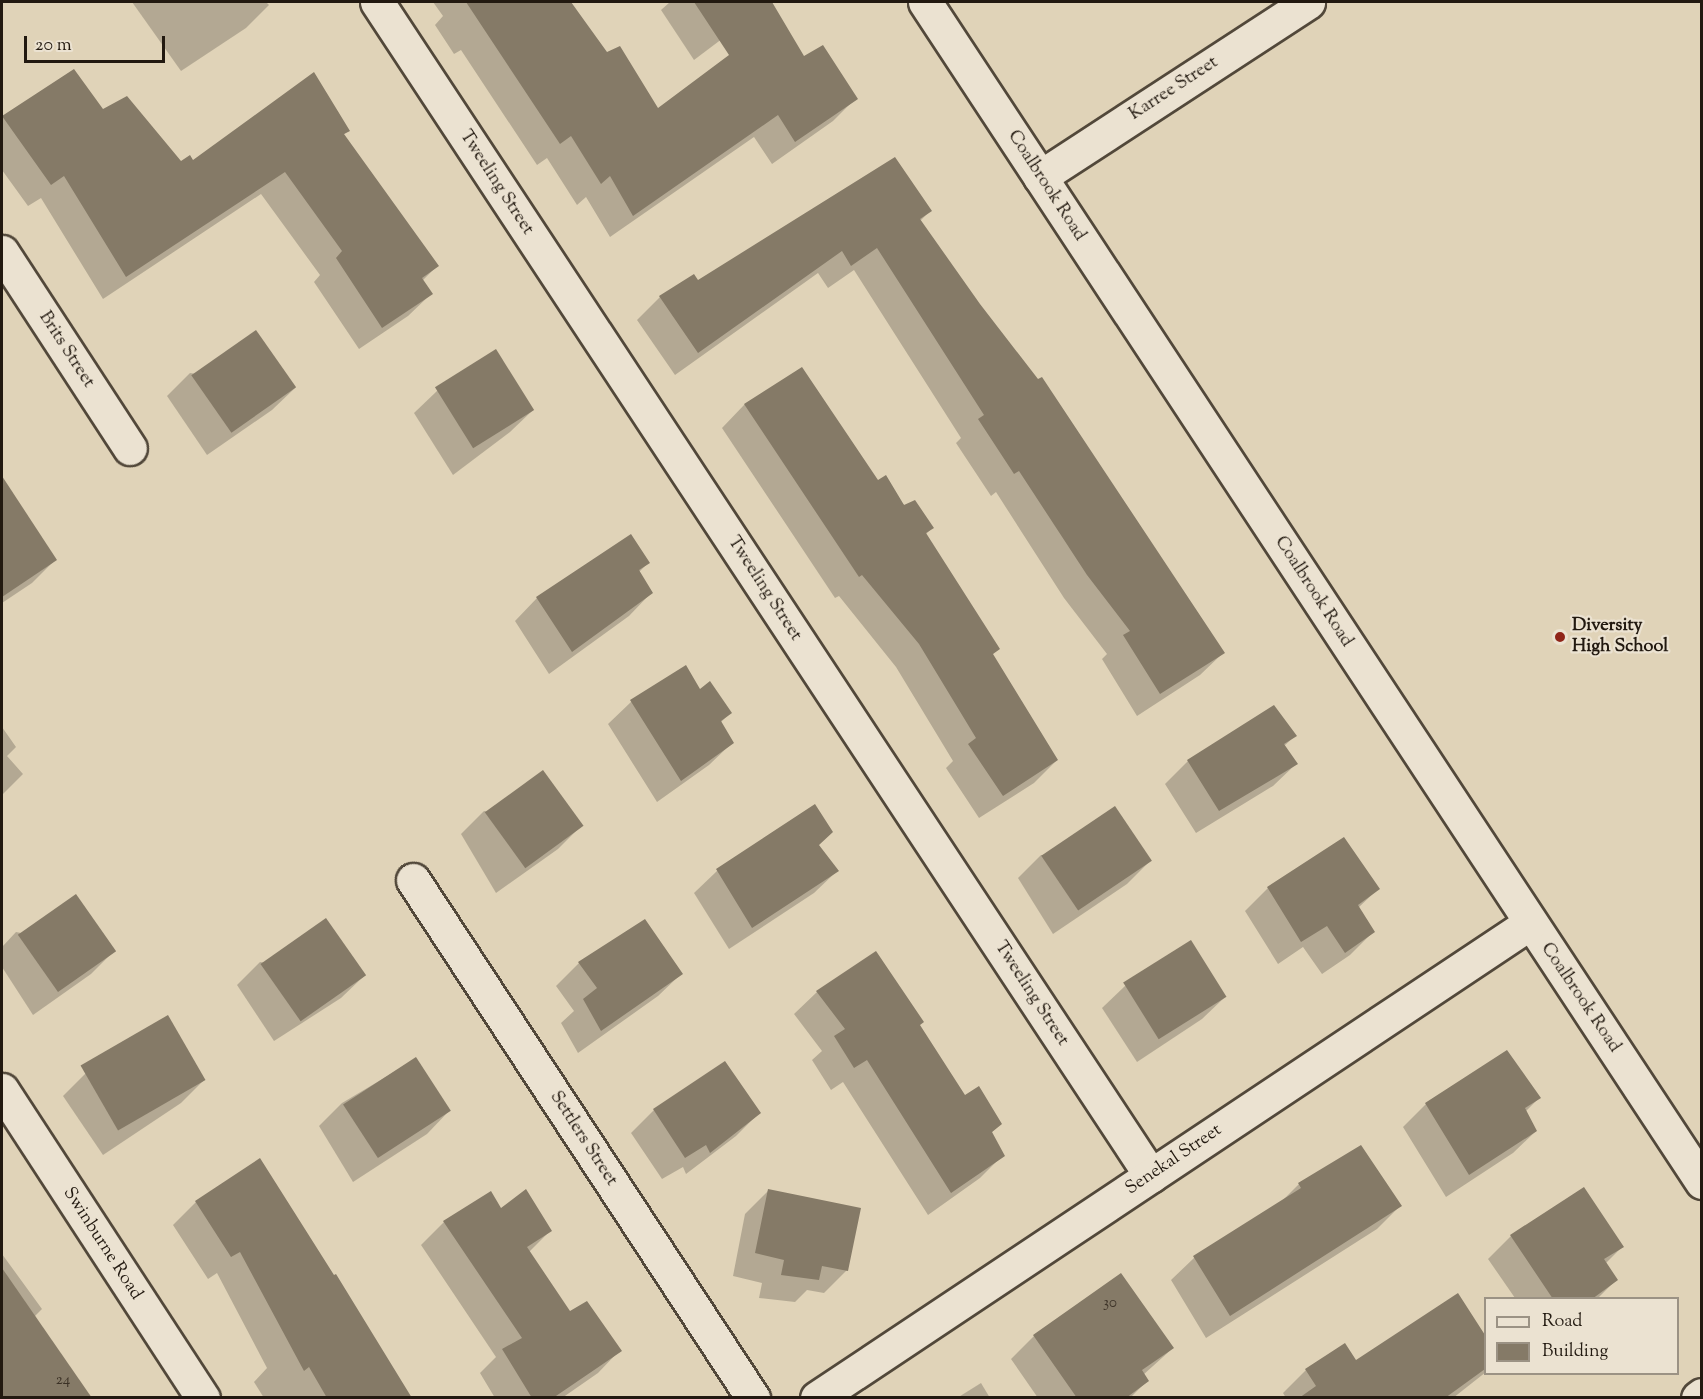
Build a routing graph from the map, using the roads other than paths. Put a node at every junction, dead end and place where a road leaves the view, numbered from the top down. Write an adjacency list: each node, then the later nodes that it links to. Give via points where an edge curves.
1 (377, 2): 10 (street, Tweeling Street)
2 (925, 2): 4 (street, Coalbrook Road)
3 (1308, 2): 4 (street, Karree Street)
4 (1040, 177): 8 (street, Coalbrook Road)
5 (2, 252): 6 (street, Brits Street)
6 (130, 448)
7 (413, 880): 13 (street, Settlers Street)
8 (1530, 923): 10 (street, Senekal Street); 11 (street, Coalbrook Road)
9 (2, 1090): 12 (street, Swinburne Road)
10 (1151, 1176): 14 (street, Senekal Street)
11 (1701, 1182)
12 (203, 1398)
13 (753, 1398)
14 (817, 1398)

